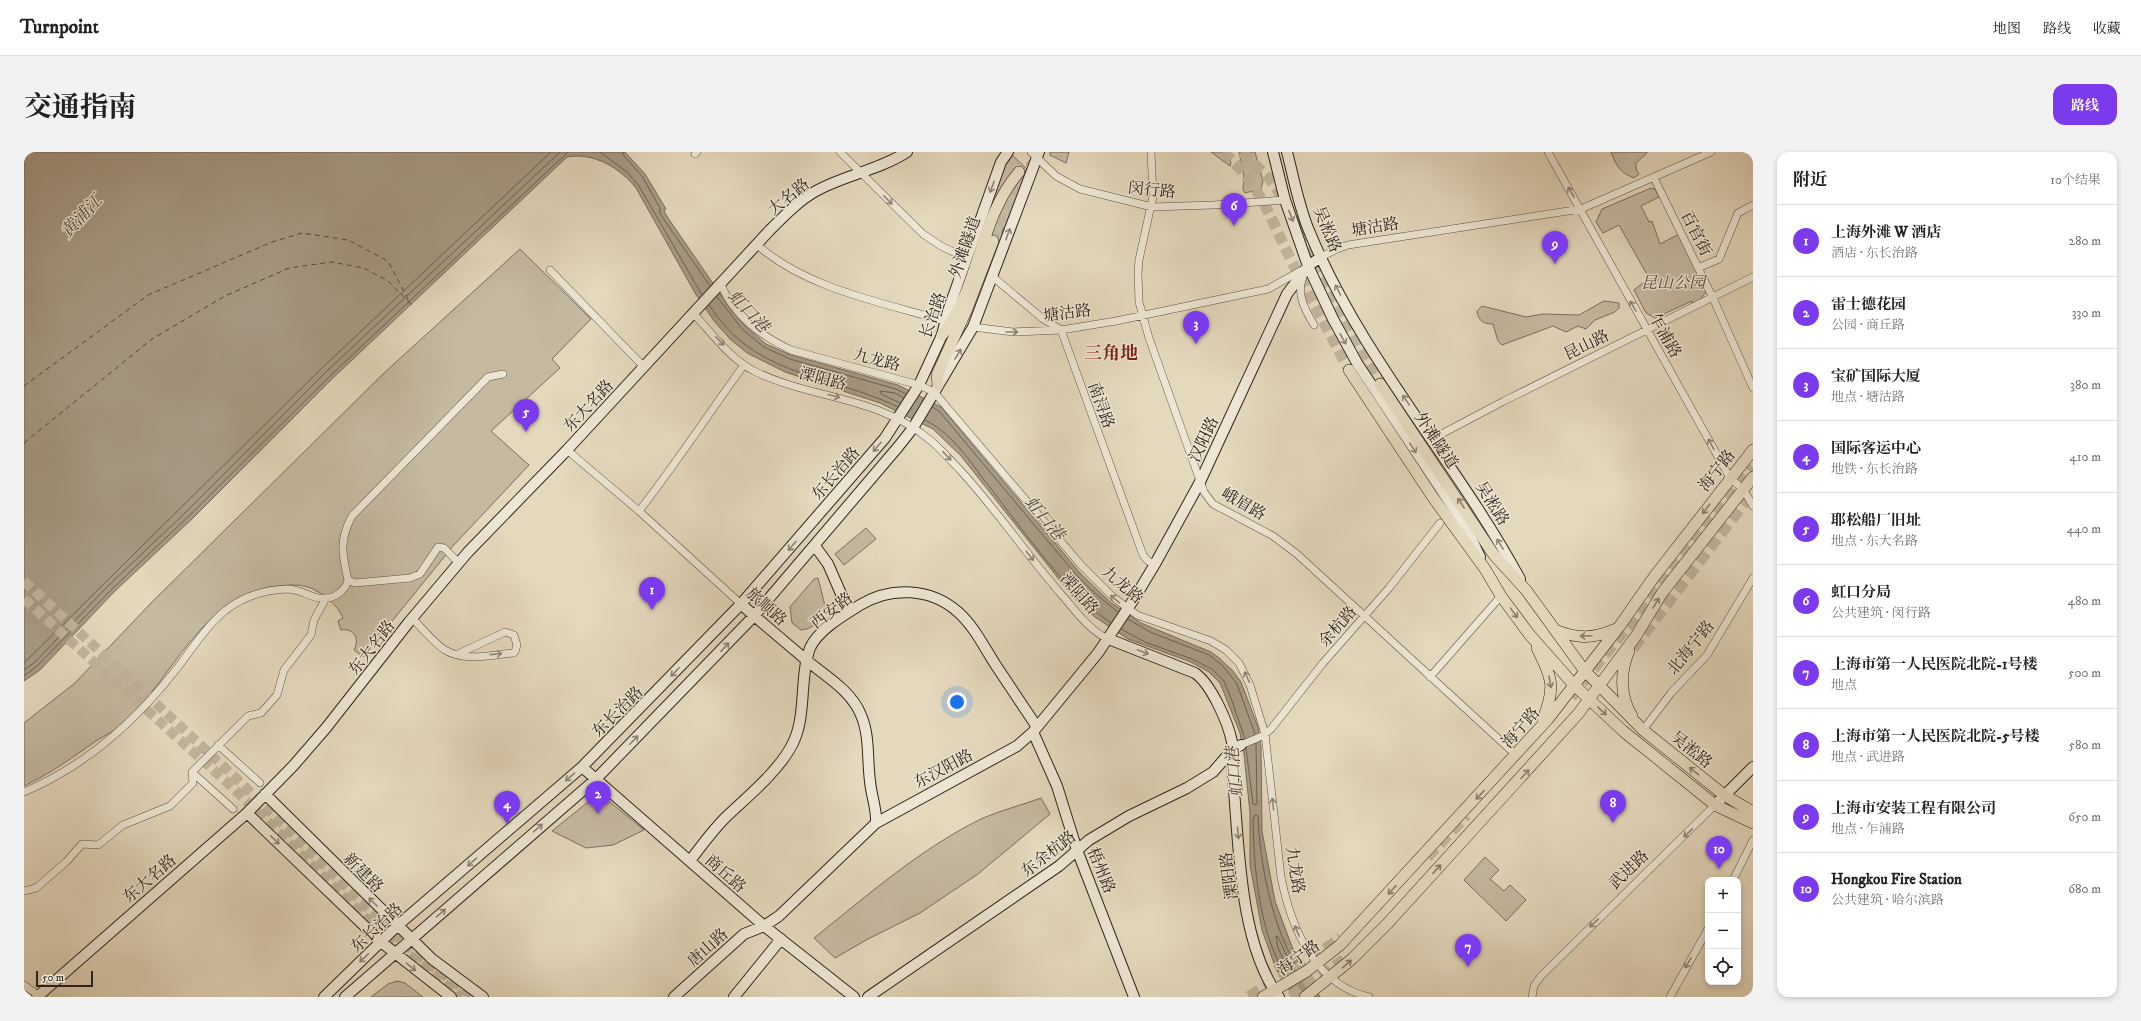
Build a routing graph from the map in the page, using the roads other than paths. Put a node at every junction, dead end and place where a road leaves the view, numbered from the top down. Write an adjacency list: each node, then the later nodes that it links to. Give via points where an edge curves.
1 (840, 152): 11 (street)
2 (907, 152): 11 (main road, 大名路)
3 (1008, 152): 20 (main road, 长治路, one-way to 20, via 1001,162)
4 (1151, 152): 15 (street, 峨眉路)
5 (1273, 152): 13 (main road, 吴淞路)
6 (1287, 152): 19 (main road, 吴淞路, via 1309,232)
7 (1548, 152): 16 (street, 乍浦路, one-way to 7)
8 (1711, 152): 12 (street, 塘沽路)
9 (1036, 154): 15 (street, 闵行路, via 1056,176 1080,189); 24 (main road, one-way to 9)
10 (1019, 172): 35 (main road, 外滩隧道, via 993,212 965,294 950,326)
11 (860, 173): 18 (main road, 大名路, via 816,190 803,199); 20 (street, one-way to 20, via 923,234)
12 (1654, 178): 16 (street, 塘沽路); 22 (street, 百官街)
13 (1285, 200): 15 (street, 闵行路, via 1206,206); 21 (main road, 吴淞路, one-way to 21)
14 (1753, 204): 22 (street, via 1738,213 1719,258)
15 (1152, 206): 29 (street, 峨眉路, via 1138,273)
16 (1581, 209): 19 (street, 塘沽路, via 1348,246); 34 (street, 乍浦路, one-way to 16)
17 (993, 241): 43 (main road, 外滩隧道, via 966,311 937,375)
18 (756, 244): 26 (main road, 大名路); 30 (street, via 780,263 810,278 841,290)
19 (1321, 257): 21 (main road, 塘沽路); 46 (main road, 吴淞路, one-way to 19, via 1351,316)
20 (966, 258): 30 (main road, 长治路)
21 (1308, 266): 29 (street, 塘沽路, via 1290,279 1268,289); 31 (street, 吴淞路, via 1300,290 1304,308); 51 (main road, 汉阳路, via 1281,306); 59 (main road, 吴淞路, one-way to 59, via 1344,341 1466,527)
22 (1698, 268): 27 (street, 百官街)
23 (550, 270): 37 (street)
24 (993, 277): 32 (main road); 33 (street, via 1042,318)
25 (1753, 277): 27 (street, 昆山路)
26 (715, 288): 28 (main road, 东大名路); 42 (street, 九龙路, via 725,295 746,322 780,345)
27 (1713, 298): 34 (street, 昆山路); 41 (street, 百官街)
28 (693, 313): 36 (street, 溧阳路, one-way to 36); 37 (main road, 东大名路)
29 (1142, 317): 33 (street, 塘沽路); 51 (street, 峨眉路)
30 (945, 321): 35 (main road, 长治路)
31 (1314, 325)
32 (974, 327): 33 (street, 塘沽路, one-way to 33, via 1013,332); 43 (main road, one-way to 32)
33 (1061, 330): 58 (street, 南浔路, via 1143,555)
34 (1647, 330): 46 (street, 昆山路, via 1504,400); 50 (street, 乍浦路, one-way to 34)
35 (942, 335): 42 (main road, 长治路)
36 (744, 364): 44 (street, 溧阳路, one-way to 44, via 791,385 864,404); 54 (street, via 671,470)
37 (644, 367): 47 (main road, 东大名路)
38 (1349, 370): 59 (main road)
39 (503, 374): 61 (street, via 488,377 352,516 346,527 342,549)
40 (1380, 384): 62 (main road, 外滩隧道, one-way to 40, via 1494,555)
41 (1753, 388)
42 (917, 389): 43 (street, 九龙路); 44 (main road, 长治路)
43 (934, 392): 45 (main road, 东长治路); 66 (street, 九龙路, one-way to 43, via 1081,565)
44 (899, 418): 45 (street, 溧阳路); 65 (main road, 东长治路, one-way to 65, via 885,438)
45 (914, 426): 56 (main road, 东长治路); 74 (street, 溧阳路, one-way to 74, via 967,478 1074,610 1093,630)
46 (1432, 439): 62 (main road, 吴淞路, one-way to 46, via 1502,547)
47 (567, 450): 54 (street, 旅顺路); 57 (main road, 东大名路)
48 (1753, 450): 50 (main road, 海宁路)
49 (1753, 477): 52 (main road, 海宁路)
50 (1730, 478): 52 (street, 乍浦路); 72 (main road, 海宁路, one-way to 72, via 1654,577)
51 (1200, 482): 58 (main road, 汉阳路); 69 (street, 峨眉路, via 1213,504 1284,544)
52 (1743, 490): 53 (street, 乍浦路); 76 (main road, 海宁路, one-way to 52, via 1662,593)
53 (1753, 506)
54 (639, 511): 65 (street, 旅顺路)
55 (1440, 523): 69 (street, 余杭路)
56 (815, 546): 67 (main road, via 828,564); 68 (main road, 东长治路)
57 (459, 562): 61 (street, via 444,548 438,547 420,574 410,578 356,583); 70 (main road, 东大名路)
58 (1155, 564): 66 (main road, 汉阳路)
59 (1485, 569): 63 (main road, 吴淞路)
60 (1753, 578): 84 (street, 北海宁路, via 1711,649)
61 (348, 580): 64 (street, via 342,592)
62 (1526, 590): 73 (main road, 吴淞路)
63 (1501, 596): 75 (main road, 吴淞路, one-way to 75); 80 (street)
64 (326, 598): 88 (street, via 314,620 311,635 284,670 277,695 261,713 248,716); 96 (street, via 303,591 272,590 235,604 218,617 129,724 92,754 45,783)
65 (741, 604): 68 (main road, 旅顺路); 91 (main road, 东长治路, one-way to 91)
66 (1126, 610): 71 (main road, 汉阳路); 87 (street, 九龙路, one-way to 66, via 1250,685 1233,656 1211,641)
67 (849, 612): 78 (main road, 西安路, via 817,638); 85 (main road, 西安路, via 876,597 898,592 926,595 948,604 968,623)
68 (754, 616): 78 (main road, 旅顺路); 94 (main road, 东长治路, one-way to 68)
69 (1364, 616): 80 (street, 峨眉路); 87 (street, 余杭路)
70 (412, 618): 77 (street, via 445,650); 97 (main road, 东大名路, via 326,728)
71 (1119, 621): 74 (main road, 东汉阳路)
72 (1619, 628): 73 (main road, one-way to 73, via 1600,636 1572,637); 79 (main road, 海宁路)
73 (1554, 629): 79 (main road, 吴淞路)
74 (1109, 634): 85 (main road, 东汉阳路, via 1098,653); 89 (main road, 溧阳路, one-way to 89, via 1201,677 1215,697 1231,737)
75 (1529, 634): 81 (main road, 吴淞路); 86 (main road, one-way to 86, via 1545,665 1551,686 1548,706)
76 (1636, 636): 82 (main road, 海宁路); 84 (main road, via 1625,660 1623,678 1625,701)
77 (458, 654): 77 (street, one-way to 77, via 472,657 513,653 517,645 514,635 505,632)
78 (807, 661): 103 (main road, 旅顺路, via 839,686 861,714 867,732); 107 (main road, 西安路, via 799,727 793,744 764,780 725,818)
79 (1584, 670): 81 (main road, 海宁路); 82 (main road, 吴淞路)
80 (1430, 677): 90 (street, 峨眉路)
81 (1574, 685): 83 (main road, 吴淞路); 86 (main road, 海宁路)
82 (1599, 686): 83 (main road, 海宁路); 84 (main road, 吴淞路)
83 (1590, 700): 99 (main road, 吴淞路, one-way to 99, via 1623,731); 118 (main road, 海宁路, one-way to 83, via 1388,923)
84 (1640, 728): 98 (main road, 吴淞路, one-way to 84)
85 (1035, 730): 103 (main road, 东汉阳路, via 1017,746); 106 (main road, 梧州路, via 1057,786)
86 (1534, 735): 90 (main road, 海宁路)
87 (1262, 736): 89 (street); 117 (street, 九龙路, one-way to 87, via 1302,941 1285,896)
88 (218, 745): 93 (street); 95 (street)
89 (1241, 745): 106 (main road, 东余杭路, via 1213,772 1117,822); 120 (main road, 溧阳路, one-way to 120, via 1232,763 1246,905 1265,972)
90 (1516, 756): 117 (main road, 海宁路, one-way to 117, via 1369,915)
91 (582, 767): 94 (main road, 商丘路); 110 (main road, 东长治路, one-way to 110)
92 (1753, 767): 98 (main road, 武进路)
93 (192, 772): 100 (street); 109 (street, via 192,783 170,806 123,825 98,845 82,844 36,888)
94 (596, 779): 107 (main road, 商丘路); 113 (main road, 东长治路, one-way to 94)
95 (260, 783)
96 (24, 792)
97 (265, 794): 102 (main road, 东大名路); 110 (main road, 新建路, one-way to 97)
98 (1724, 795): 99 (main road, 武进路); 101 (main road, 吴淞路)
99 (1715, 805): 104 (main road, 吴淞路); 134 (street, 武进路, one-way to 134, via 1541,976 1534,986)
100 (233, 809)
101 (1753, 812)
102 (247, 813): 115 (main road, one-way to 115); 122 (main road, 东大名路)
103 (876, 823): 111 (main road, 东汉阳路, via 779,916)
104 (1753, 823)
105 (1753, 840): 108 (street)
106 (1077, 850): 129 (main road, 东余杭路, via 1059,866); 130 (main road, 梧州路)
107 (690, 861): 111 (main road, 商丘路)
108 (1734, 877)
109 (24, 890)
110 (397, 926): 113 (main road, 新建路); 115 (main road, 东长治路)
111 (764, 926): 114 (main road, 商丘路); 127 (main road, 唐山路, via 744,934)
112 (1705, 934): 135 (street, one-way to 135)
113 (411, 939): 116 (main road, 东长治路); 126 (main road, 新建路, via 432,959)
114 (781, 939): 121 (main road, 商丘路); 128 (main road)
115 (381, 942): 116 (main road); 123 (main road, 东长治路, one-way to 123)
116 (394, 953): 124 (main road, 东长治路); 125 (main road, one-way to 125)
117 (1318, 963): 118 (street, 九龙路); 120 (main road, 海宁路)
118 (1331, 978): 132 (main road, 海宁路); 133 (street, 九龙路, via 1352,991)
119 (24, 986): 122 (street)
120 (1279, 992): 131 (main road, 海宁路)
121 (849, 995)
122 (39, 996)
123 (324, 997)
124 (345, 997)
125 (451, 997)
126 (483, 997)
127 (674, 997)
128 (734, 997)
129 (868, 997)
130 (1134, 997)
131 (1263, 997)
132 (1305, 997)
133 (1369, 997)
134 (1532, 997)
135 (1670, 997)

